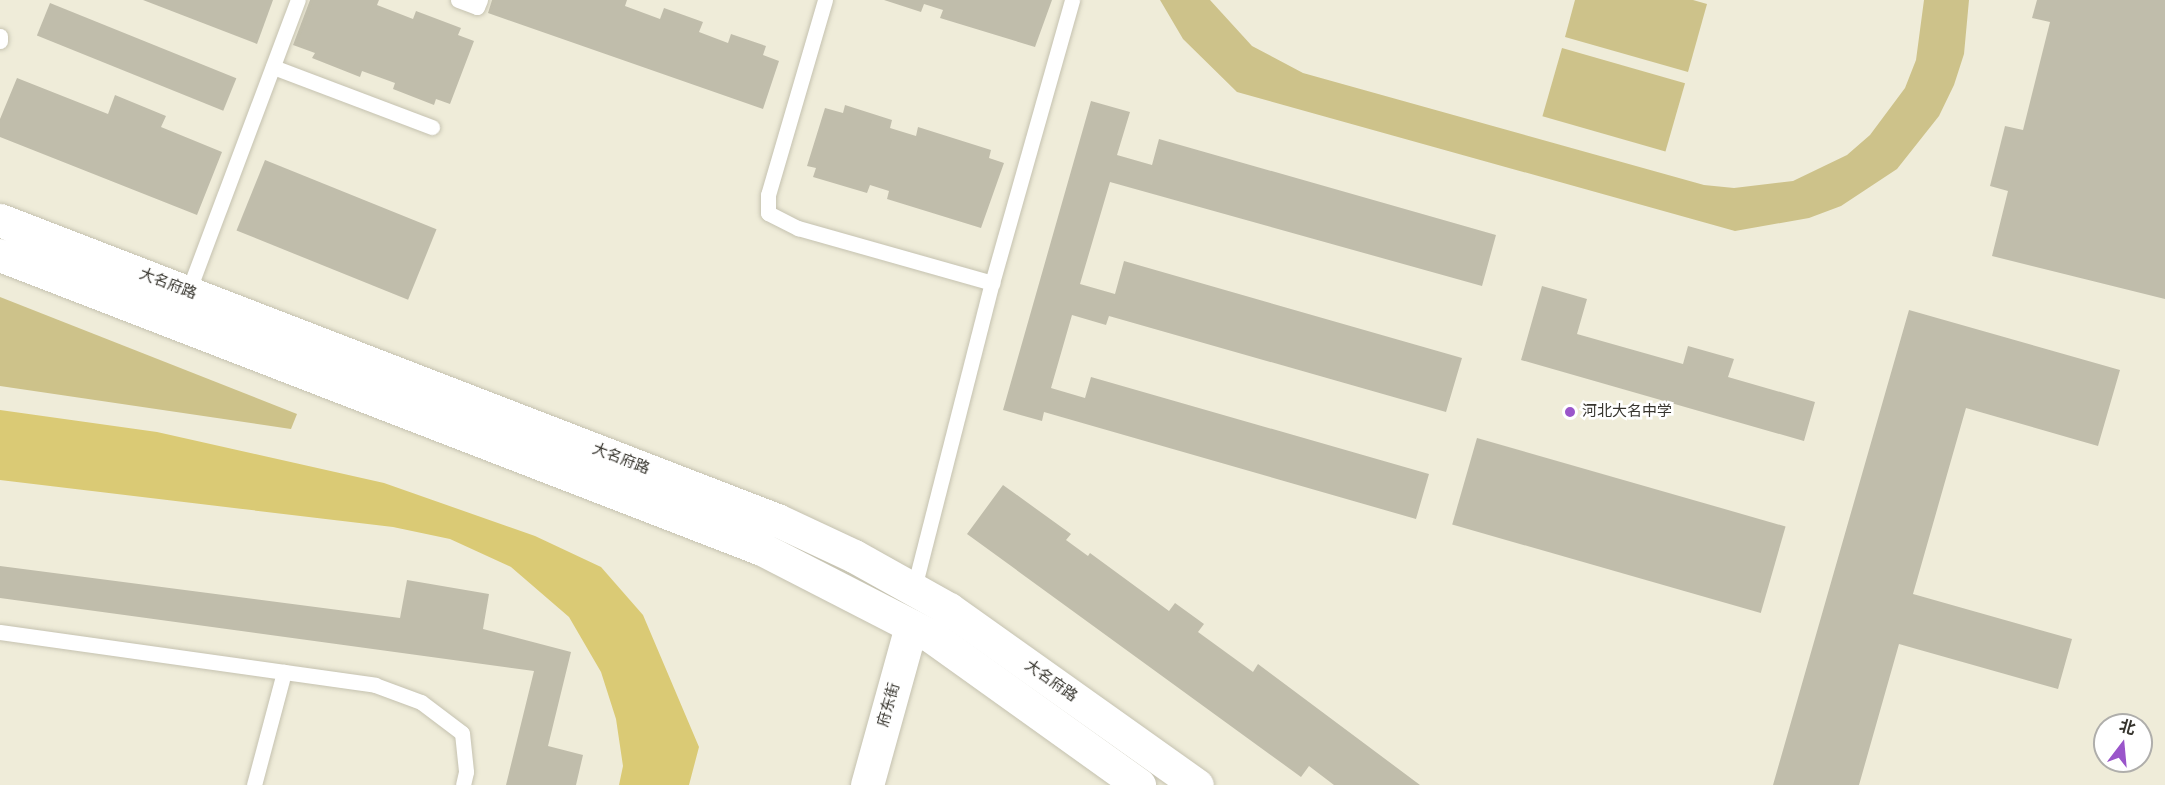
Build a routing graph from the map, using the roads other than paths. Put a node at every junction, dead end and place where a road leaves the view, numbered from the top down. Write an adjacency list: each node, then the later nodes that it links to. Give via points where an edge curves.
1 (298, 0): 6 (lane)
2 (458, 0): 3 (lane, via 477,7)
3 (480, 0)
4 (825, 0): 10 (lane, via 768,195 768,213 798,228)
5 (1072, 0): 10 (lane)
6 (273, 68): 7 (lane); 11 (lane)
7 (432, 127)
8 (0, 220): 11 (street, 大名府路)
9 (0, 255): 13 (street, via 764,550)
10 (992, 283): 12 (lane)
11 (188, 292): 12 (street, 大名府路, via 777,520)
12 (914, 588): 20 (street, 大名府路, via 950,609)
13 (911, 626): 18 (street, 府东街); 19 (street)
14 (0, 632): 15 (lane)
15 (284, 672): 16 (lane); 17 (lane, via 375,685 421,702 462,733 466,772)
16 (254, 785)
17 (463, 785)
18 (867, 785)
19 (1140, 785)
20 (1197, 785)

